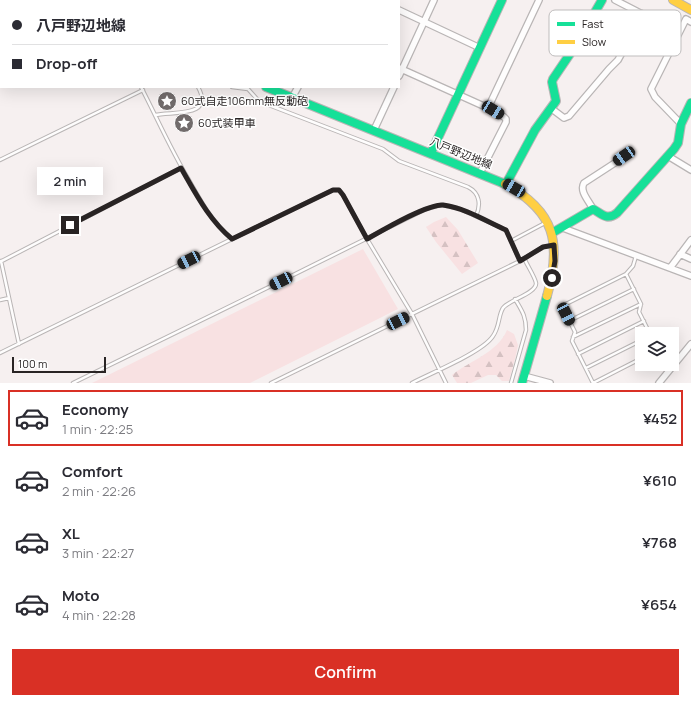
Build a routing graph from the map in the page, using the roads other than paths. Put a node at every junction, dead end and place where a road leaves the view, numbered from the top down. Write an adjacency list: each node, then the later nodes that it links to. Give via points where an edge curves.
1 (434, 0): 11 (street)
2 (502, 0): 14 (street)
3 (539, 0): 28 (street)
4 (602, 0): 8 (street)
5 (615, 0): 9 (street)
6 (673, 0): 10 (street)
7 (400, 10): 11 (street)
8 (596, 10)
9 (634, 10)
10 (691, 10)
11 (424, 22): 14 (street); 18 (street)
12 (691, 22): 13 (street, via 686,19)
13 (681, 29)
14 (480, 48): 25 (street)
15 (569, 56): 29 (street, via 552,82 556,101)
16 (620, 56): 29 (street, via 569,116 564,118)
17 (668, 56): 31 (street, via 651,89 655,97)
18 (400, 69): 25 (street)
19 (198, 88): 30 (lane, via 203,97 199,108)
20 (240, 88): 42 (lane, via 248,89 261,102 383,149 399,161 472,189 479,203)
21 (268, 88): 26 (street, 八戸野辺地線)
22 (297, 88): 26 (street)
23 (394, 88): 32 (street)
24 (142, 90): 30 (lane); 36 (lane)
25 (458, 95): 28 (street); 33 (street)
26 (292, 98): 32 (street, 八戸野辺地線)
27 (691, 103): 31 (street)
28 (488, 108): 39 (street, via 504,117 506,122)
29 (552, 109): 40 (street, via 536,130)
30 (155, 115): 37 (lane)
31 (681, 124): 35 (street, via 678,143)
32 (374, 130): 33 (street, 八戸野辺地線)
33 (431, 153): 39 (street, 八戸野辺地線)
34 (624, 156): 41 (street, via 582,186)
35 (668, 156): 38 (street); 41 (street, via 612,218)
36 (0, 160)
37 (181, 168): 46 (lane, via 204,208 221,230); 55 (lane)
38 (691, 170)
39 (480, 173): 40 (street, 八戸野辺地線)
40 (506, 184): 43 (street, 八戸野辺地線, via 532,201)
41 (593, 209): 44 (street)
42 (476, 216): 47 (lane, via 458,208 441,205 426,209); 49 (lane, via 506,230)
43 (547, 221): 45 (street, 八戸野辺地線); 49 (lane)
44 (563, 228): 45 (street); 52 (street)
45 (552, 233): 50 (street, 八戸野辺地線)
46 (232, 239): 47 (lane, via 333,190 339,190); 70 (lane)
47 (367, 239): 65 (lane); 79 (lane)
48 (691, 240): 51 (street)
49 (511, 241): 56 (lane)
50 (554, 245): 53 (lane, via 543,247); 78 (street, 八戸野辺地線, via 552,278)
51 (680, 254): 54 (street); 57 (street)
52 (636, 256): 57 (street); 58 (lane)
53 (524, 258): 56 (lane); 62 (lane, via 536,283 532,291)
54 (691, 259)
55 (0, 261): 61 (lane)
56 (520, 261): 65 (lane)
57 (670, 268): 59 (street)
58 (626, 274): 60 (lane); 66 (lane, via 562,306)
59 (691, 276)
60 (634, 289): 64 (lane); 66 (lane)
61 (9, 298): 63 (lane); 70 (lane)
62 (516, 299): 77 (lane, via 503,308 498,328 487,344); 83 (lane, via 527,323)
63 (0, 300)
64 (641, 304): 67 (lane, via 639,312); 69 (lane)
65 (412, 314): 77 (lane); 80 (lane)
66 (569, 321): 69 (lane, via 575,332)
67 (644, 321): 68 (lane); 74 (lane)
68 (647, 327)
69 (573, 337): 74 (lane, via 572,341)
70 (19, 344): 73 (lane)
71 (635, 344): 76 (lane)
72 (691, 344): 86 (street)
73 (0, 353)
74 (578, 354): 76 (lane)
75 (635, 362): 85 (lane)
76 (586, 368): 85 (lane)
77 (439, 370): 81 (lane); 82 (lane)
78 (523, 380): 84 (street)
79 (73, 383)
80 (271, 383)
81 (412, 383)
82 (446, 383)
83 (512, 383)
84 (550, 383)
85 (593, 383)
86 (660, 383)

